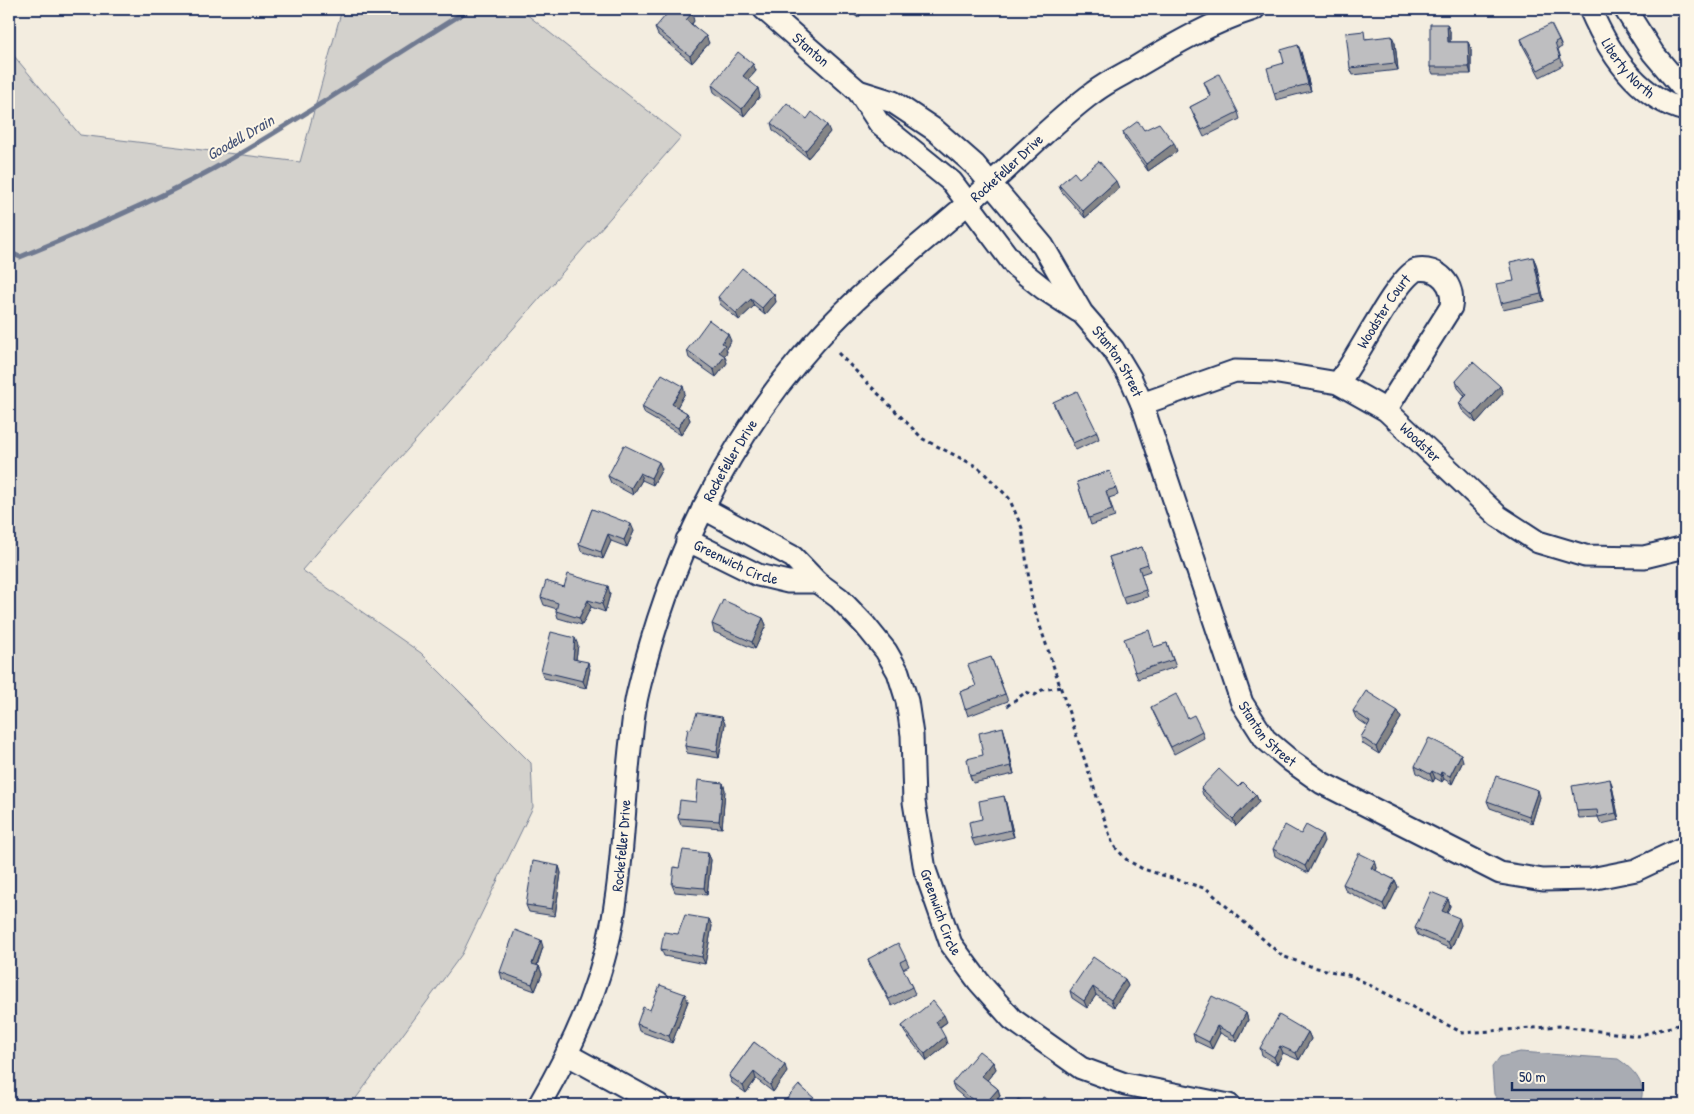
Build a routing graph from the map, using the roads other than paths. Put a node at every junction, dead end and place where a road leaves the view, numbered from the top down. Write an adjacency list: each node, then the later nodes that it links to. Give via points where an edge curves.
1 (764, 9): 6 (street, Stanton)
2 (1254, 9): 5 (street, Rockefeller Drive)
3 (1590, 9): 8 (street, Liberty North, via 1612,53 1637,83 1670,106)
4 (1625, 9): 7 (street, via 1653,53)
5 (1232, 12): 9 (street, Rockefeller Drive, via 1096,90 1038,138)
6 (858, 91): 9 (street, Stanton Street, via 893,102 935,130); 10 (street, Stanton Street, via 879,123 952,182)
7 (1685, 91)
8 (1685, 110)
9 (991, 183): 10 (street, Rockefeller Drive); 11 (street, Stanton Street, via 1043,246)
10 (967, 203): 11 (street, Stanton Street, via 1015,266); 15 (street, Rockefeller Drive, via 815,341 771,396 730,458)
11 (1082, 314): 13 (street, Stanton Street, via 1113,349)
12 (1338, 383): 13 (street, Woodster, via 1272,372 1234,371); 14 (street, Woodster); 14 (street, Woodster Court, via 1352,366 1403,281 1416,270 1433,271 1452,290 1451,306)
13 (1142, 404): 19 (street, Stanton Street, via 1242,703 1265,740 1322,783 1500,873 1543,880 1591,879 1636,870)
14 (1386, 410): 17 (street, Woodster, via 1498,516 1538,542 1585,556 1644,557)
15 (703, 508): 16 (street, Rockefeller Drive); 18 (street, Greenwich Circle, via 793,557)
16 (687, 540): 18 (street, Greenwich Circle, via 758,574 788,582); 20 (street, Rockefeller Drive, via 669,587 637,694 610,936 591,1000)
17 (1685, 547)
18 (816, 582): 23 (street, Greenwich Circle, via 839,598 865,625 898,672 907,700 912,735 914,802 925,870 951,944 979,982 1012,1019 1081,1068 1125,1084)
19 (1685, 847)
20 (568, 1055): 21 (street, Rockefeller Drive); 22 (street)
21 (539, 1105)
22 (659, 1105)
23 (1229, 1105)

